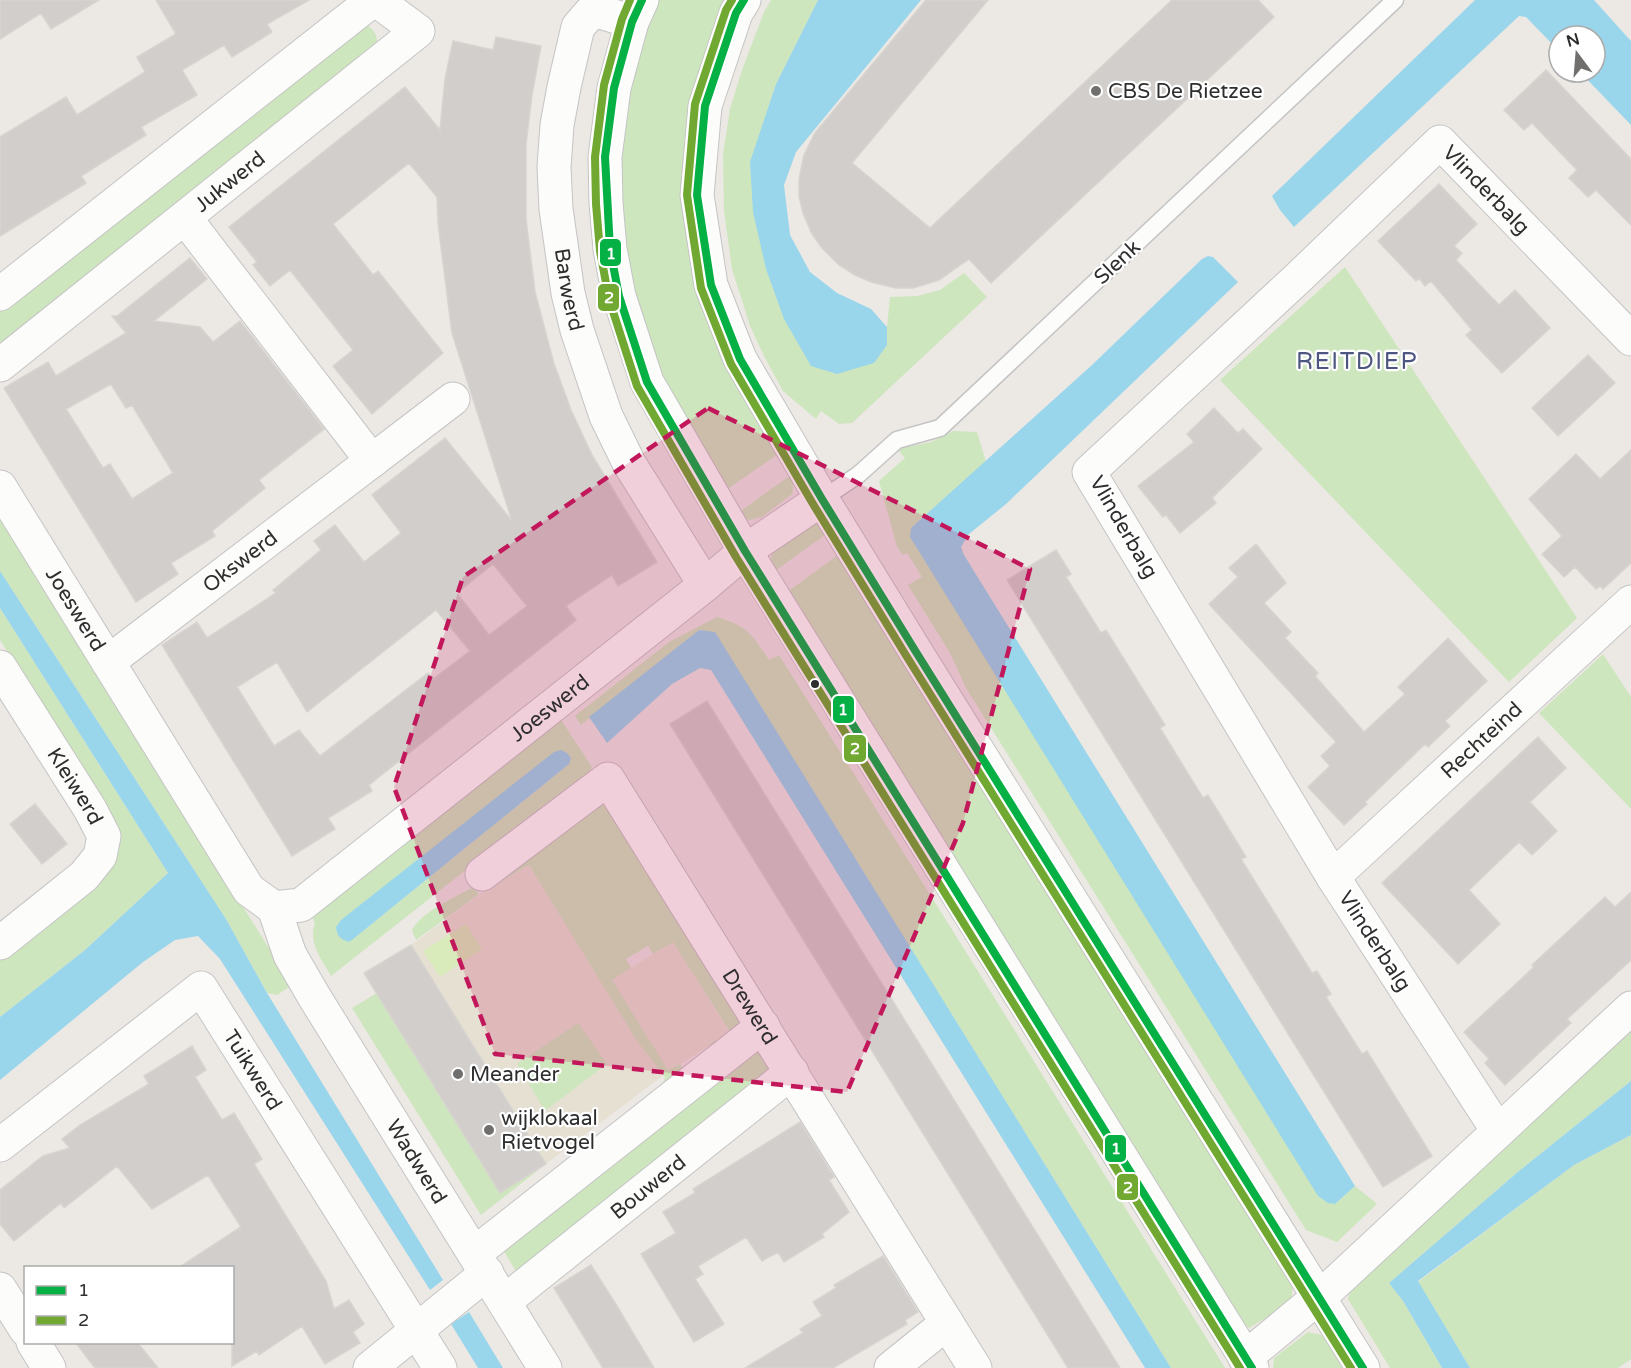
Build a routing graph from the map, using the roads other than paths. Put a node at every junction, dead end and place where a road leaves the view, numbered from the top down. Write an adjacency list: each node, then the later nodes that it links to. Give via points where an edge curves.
1 (374, 0): 5 (street, Jukwerd, via 418,31); 6 (street, Jukwerd)
2 (744, 0): 12 (street, via 736,13 705,106 697,195 711,285 740,359)
3 (1395, 0): 12 (lane, Slenk, via 940,428 897,440 858,475)
4 (637, 11): 13 (street, via 614,88 605,157 610,249 619,296 647,382); 14 (street, Barwerd, via 590,13 578,27 557,125 556,209 568,293 606,416 629,463)
5 (185, 218): 8 (street, Jukwerd); 10 (street)
6 (0, 294)
7 (1631, 339): 19 (street, Vlinderbalg, via 1440,142 1089,472)
8 (0, 365)
9 (453, 399): 10 (street, Okswerd)
10 (372, 461): 16 (street, Okswerd)
11 (0, 487): 16 (street, Joeswerd)
12 (822, 499): 13 (street, Joeswerd); 29 (street)
13 (745, 551): 14 (street, Joeswerd); 35 (street)
14 (705, 585): 20 (street, Joeswerd, via 301,905)
15 (1631, 602): 19 (street, Rechteind)
16 (108, 662): 20 (street, Joeswerd, via 249,890)
17 (0, 668): 21 (street, Kleiwerd, via 104,836 100,856 84,876)
18 (482, 874): 23 (street, Drewerd, via 608,779)
19 (1333, 877): 25 (street, Vlinderbalg)
20 (274, 908): 27 (street, Wadwerd, via 290,955 315,998)
21 (0, 943)
22 (1631, 1008): 25 (street)
23 (763, 1026): 24 (street, Drewerd); 27 (street)
24 (792, 1072): 30 (street, Bouwerd); 31 (street, Drewerd)
25 (1498, 1131): 29 (street)
26 (0, 1145): 33 (street, Tuikwerd, via 201,988)
27 (481, 1263): 30 (street, Wadwerd); 33 (street)
28 (0, 1289): 32 (street)
29 (1318, 1296): 35 (street); 42 (street)
30 (505, 1301): 39 (street, Wadwerd)
31 (947, 1323): 40 (street); 41 (street, Drewerd)
32 (24, 1327)
33 (417, 1330): 37 (street); 38 (street, Tuikwerd)
34 (34, 1344): 36 (street)
35 (1249, 1363)
36 (49, 1368)
37 (370, 1368)
38 (440, 1368)
39 (545, 1368)
40 (891, 1368)
41 (975, 1368)
42 (1363, 1368)

